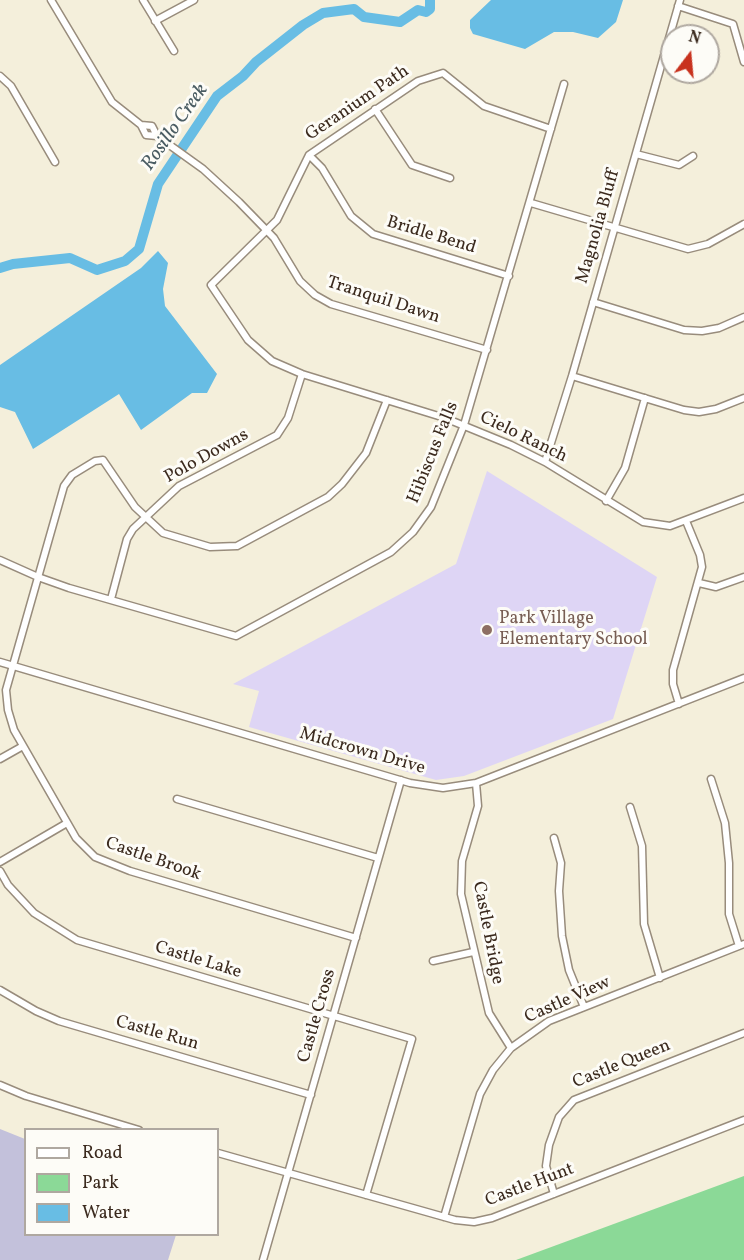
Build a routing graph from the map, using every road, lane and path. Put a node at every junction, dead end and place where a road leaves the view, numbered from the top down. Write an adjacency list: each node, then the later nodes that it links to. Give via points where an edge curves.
1 (51, 0): 11 (street, Tranquil Dawn, via 112,102)
2 (143, 0): 5 (street)
3 (194, 0): 5 (street)
4 (679, 3): 7 (street, via 733,24); 14 (street, Magnolia Bluff)
5 (155, 21): 6 (street)
6 (174, 51)
7 (744, 62)
8 (1, 76): 17 (street, via 11,86)
9 (564, 84): 12 (street, Hibiscus Falls)
10 (375, 109): 12 (street, Geranium Path, via 405,88 443,73 484,106); 15 (street, Geranium Path); 18 (street, via 412,165)
11 (141, 125): 13 (street, Tranquil Dawn, via 146,135); 13 (street, Tranquil Dawn, via 152,126)
12 (551, 129): 19 (street, Hibiscus Falls)
13 (156, 136): 22 (street, Tranquil Dawn, via 203,169)
14 (636, 154): 16 (street, via 679,165); 21 (street, Magnolia Bluff)
15 (309, 155): 22 (street, Geranium Path, via 283,211); 23 (street, Bridle Bend, via 322,168 351,216 373,234)
16 (693, 156)
17 (55, 162)
18 (450, 178)
19 (531, 203): 21 (street); 23 (street, Hibiscus Falls)
20 (744, 224): 21 (street, via 708,244 688,249)
21 (614, 228): 25 (street, Magnolia Bluff)
22 (267, 231): 24 (street, Geranium Path); 27 (street, Tranquil Dawn, via 300,281 331,304)
23 (509, 276): 27 (street, Hibiscus Falls)
24 (211, 285): 28 (street, Cielo Ranch, via 248,340 272,361)
25 (593, 302): 26 (street, via 684,330 711,330); 29 (street, Magnolia Bluff)
26 (744, 317)
27 (487, 350): 33 (street, Hibiscus Falls)
28 (302, 374): 32 (street, Cielo Ranch); 37 (street, Polo Downs, via 288,418 277,435 179,486)
29 (572, 376): 30 (street); 34 (street, Magnolia Bluff)
30 (645, 398): 31 (street, via 699,412); 36 (street, via 625,468)
31 (744, 398)
32 (387, 400): 33 (street, Cielo Ranch); 37 (street, via 366,453 342,484 327,497 251,540 231,547 210,547 163,533)
33 (464, 425): 34 (street, Cielo Ranch); 43 (street, Hibiscus Falls, via 431,507 402,542 381,558 236,636)
34 (545, 462): 36 (street, Cielo Ranch)
35 (744, 498): 38 (street, Cielo Ranch)
36 (606, 501): 38 (street, Cielo Ranch, via 651,525 670,526)
37 (145, 516): 40 (street, Castle Brook, via 103,460 95,461 72,475 64,486); 43 (street, Polo Downs, via 127,539)
38 (686, 521): 42 (street, via 702,562)
39 (0, 560): 40 (street, Hibiscus Falls)
40 (38, 577): 43 (street, Hibiscus Falls); 45 (street, Castle Brook)
41 (744, 578): 42 (street, via 716,587)
42 (699, 583): 47 (street, via 673,670)
43 (111, 598)
44 (0, 660): 45 (street, Midcrown Drive)
45 (12, 664): 48 (street, Castle Brook, via 6,690 8,710); 51 (street, Midcrown Drive)
46 (744, 678): 47 (street, Midcrown Drive)
47 (679, 704): 52 (street, Midcrown Drive)
48 (23, 746): 49 (street); 55 (street, Castle Brook)
49 (0, 759)
50 (711, 779): 61 (street, via 725,823 729,914)
51 (401, 780): 52 (street, Midcrown Drive, via 443,788); 57 (street, Castle Cross)
52 (476, 783): 62 (street, Castle Bridge, via 478,806 462,861 460,885)
53 (177, 799): 57 (street)
54 (630, 807): 64 (street, via 642,846 644,924)
55 (67, 823): 58 (street); 60 (street, Castle Brook, via 85,849 107,864)
56 (554, 838): 66 (street, via 561,863 562,936 569,970)
57 (378, 858): 60 (street, Castle Cross)
58 (0, 862)
59 (0, 871): 67 (street, Castle Lake, via 34,913 77,940)
60 (356, 938): 67 (street, Castle Cross)
61 (741, 945): 64 (street, Castle View)
62 (473, 952): 63 (street); 69 (street, Castle Bridge, via 489,1013)
63 (433, 961)
64 (660, 978): 66 (street, Castle View)
65 (0, 990): 71 (street, Castle Run, via 58,1021)
66 (584, 1007): 69 (street, Castle View, via 536,1029)
67 (333, 1017): 71 (street, Castle Cross); 77 (street, Castle Lake, via 412,1039)
68 (744, 1033): 76 (street, Castle Queen, via 574,1100 559,1117 549,1145 546,1166)
69 (512, 1048): 78 (street, Castle View, via 493,1070 480,1094)
70 (0, 1085): 73 (street)
71 (310, 1095): 75 (street, Castle Cross)
72 (744, 1120): 76 (street, Castle Hunt)
73 (132, 1128)
74 (219, 1152): 75 (street, Castle Hunt)
75 (287, 1173): 77 (street, Castle Hunt); 79 (street, Castle Cross)
76 (554, 1194): 78 (street, Castle Hunt, via 486,1220 464,1222)
77 (366, 1195): 78 (street, Castle Hunt)
78 (444, 1217)
79 (262, 1260)

